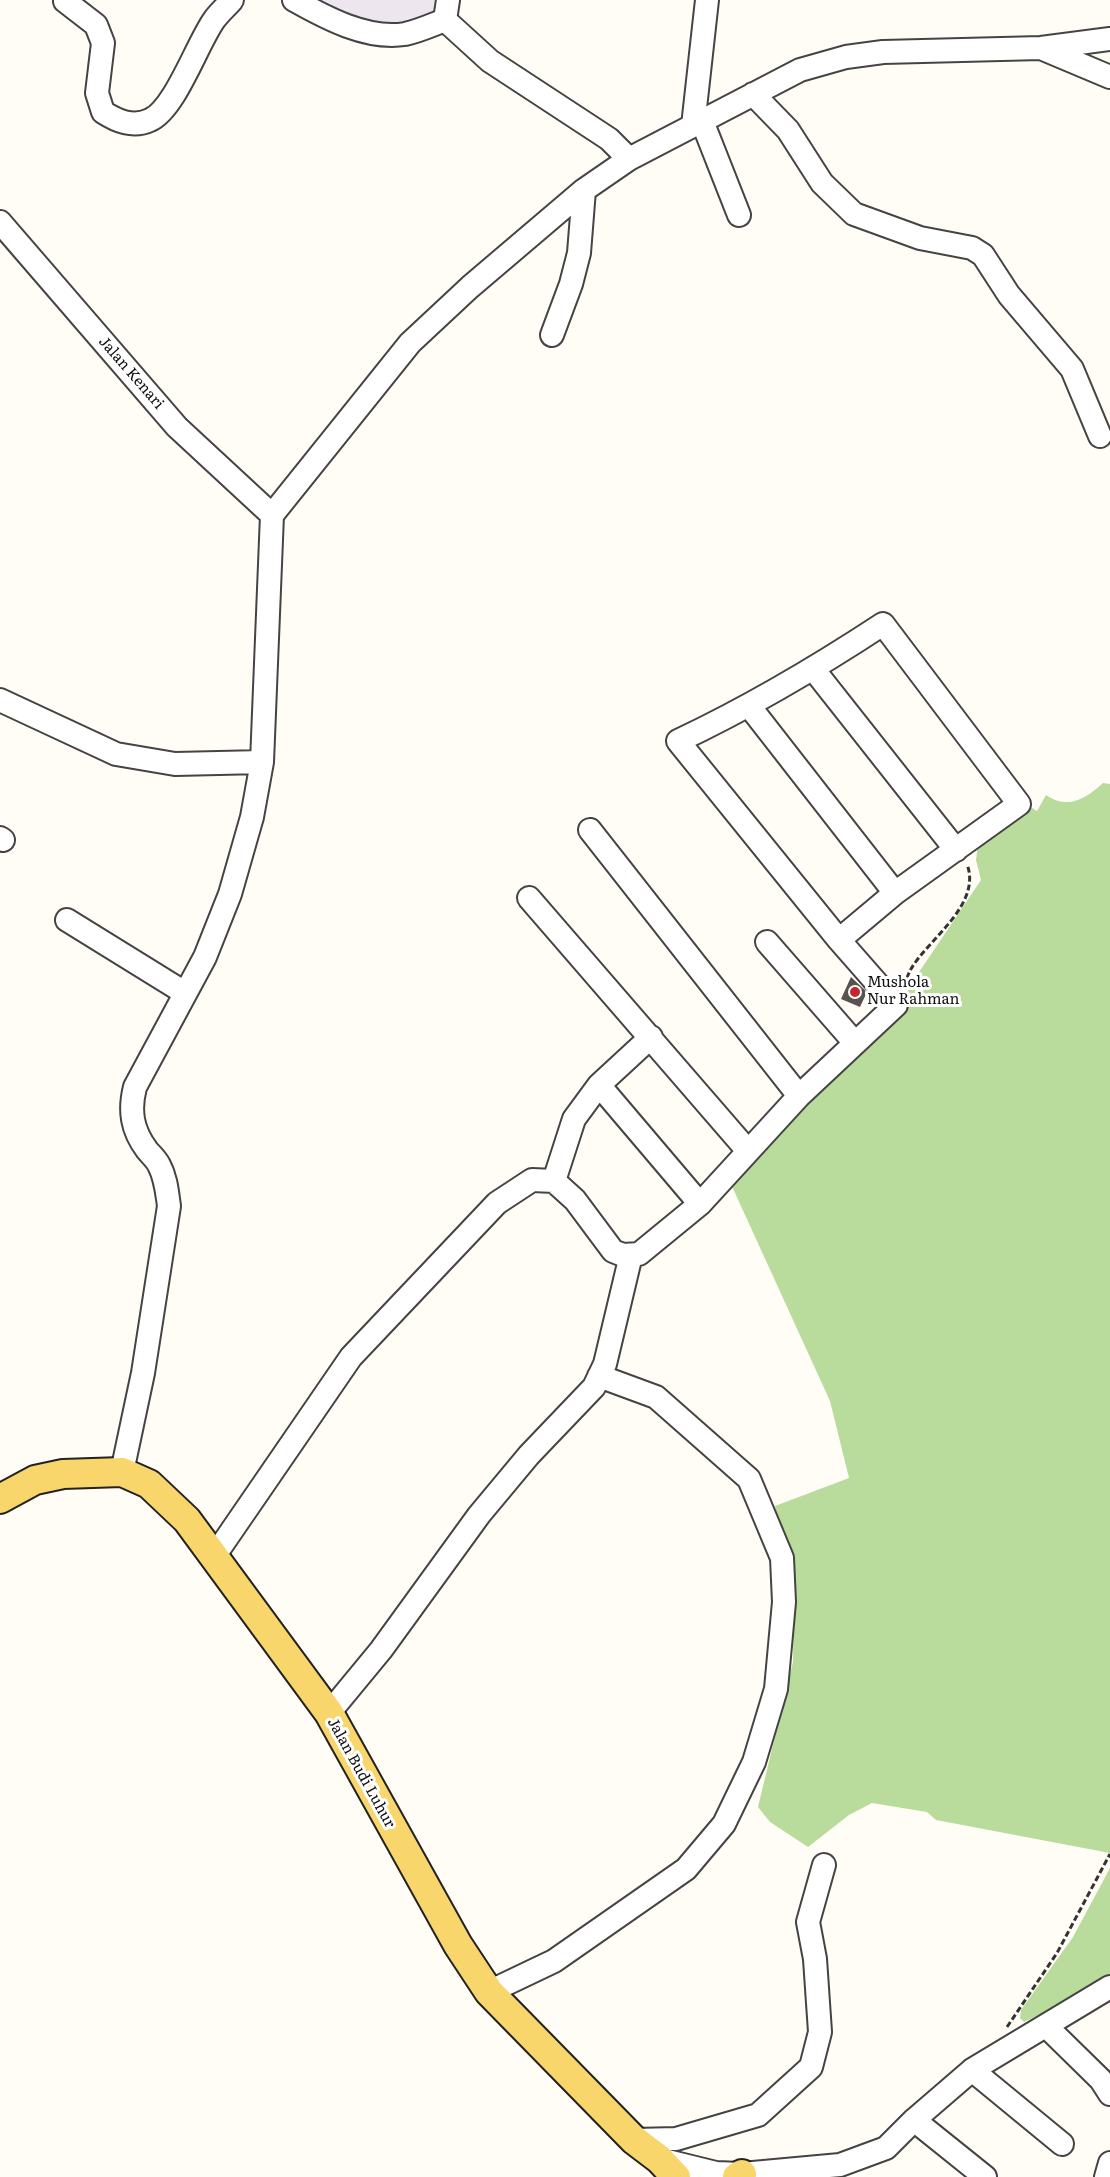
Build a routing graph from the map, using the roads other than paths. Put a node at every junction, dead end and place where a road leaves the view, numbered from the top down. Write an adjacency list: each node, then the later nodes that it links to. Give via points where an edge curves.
1 (232, 0): 4 (street, via 215,19 167,106 151,120 136,124 117,121 103,112 97,93 103,43 96,26)
2 (294, 0): 5 (street, via 328,19 376,33 404,34)
3 (707, 0): 10 (street)
4 (65, 1)
5 (446, 10): 11 (street, via 489,61 609,139)
6 (1110, 39): 7 (street)
7 (1041, 48): 8 (street); 9 (street, via 883,52 846,57 800,70)
8 (1110, 77)
9 (753, 94): 10 (street); 16 (street, via 788,130 822,183 854,214 920,238 972,248 983,255 1013,302 1072,369)
10 (698, 123): 11 (street); 13 (street)
11 (629, 159): 12 (street)
12 (584, 190): 15 (street, via 579,253); 17 (street, via 410,343)
13 (739, 215)
14 (0, 222): 17 (street, Jalan Kenari, via 177,427)
15 (552, 335)
16 (1100, 436)
17 (272, 515): 21 (street)
18 (814, 670): 20 (street); 23 (street); 23 (street, via 883,624 1019,804)
19 (0, 700): 21 (street, via 116,754 175,764)
20 (750, 707): 24 (street); 27 (street, via 678,741)
21 (262, 762): 29 (street, via 252,817 230,894 205,957)
22 (590, 830): 33 (street)
23 (956, 850): 24 (street)
24 (895, 893): 27 (street)
25 (529, 898): 30 (street)
26 (67, 920): 29 (street)
27 (839, 940): 31 (street, via 896,1005)
28 (767, 942): 31 (street)
29 (185, 993): 39 (street, via 135,1087 131,1102 130,1115 145,1148 158,1163 167,1186 169,1206 143,1374)
30 (651, 1037): 32 (street); 34 (street)
31 (855, 1043): 33 (street)
32 (599, 1085): 35 (street, via 574,1119); 36 (street)
33 (799, 1096): 34 (street)
34 (748, 1151): 36 (street)
35 (554, 1181): 37 (street, via 575,1200 613,1251); 41 (street, via 532,1180 497,1203 351,1357)
36 (700, 1204): 37 (street, via 647,1249)
37 (631, 1256): 38 (street)
38 (599, 1376): 42 (street, via 594,1387 479,1515 381,1650); 45 (street, via 656,1397 749,1479 782,1558 784,1602 776,1689 754,1762 724,1824 686,1869 554,1961)
39 (122, 1472): 40 (main road, Jalan Budi Luhur, via 63,1474 35,1480); 41 (main road, Jalan Budi Luhur, via 149,1484 187,1520)
40 (0, 1499)
41 (215, 1555): 42 (main road, Jalan Budi Luhur)
42 (328, 1713): 45 (main road, Jalan Budi Luhur, via 458,1945)
43 (824, 1865): 50 (street, via 808,1922 820,2032 811,2067 758,2115 676,2139)
44 (1110, 1987): 46 (street)
45 (489, 1992): 50 (main road, Jalan Budi Luhur)
46 (1047, 2027): 47 (street); 48 (street, via 1101,2080)
47 (972, 2070): 49 (street); 51 (street)
48 (1110, 2094)
49 (914, 2120): 54 (street, via 886,2148); 56 (street)
50 (634, 2140): 53 (main road, Jalan Budi Luhur)
51 (1062, 2144)
52 (1110, 2163): 57 (street)
53 (667, 2168): 55 (street)
54 (847, 2171): 55 (street)
55 (739, 2176)
56 (985, 2177)
57 (1106, 2177)

